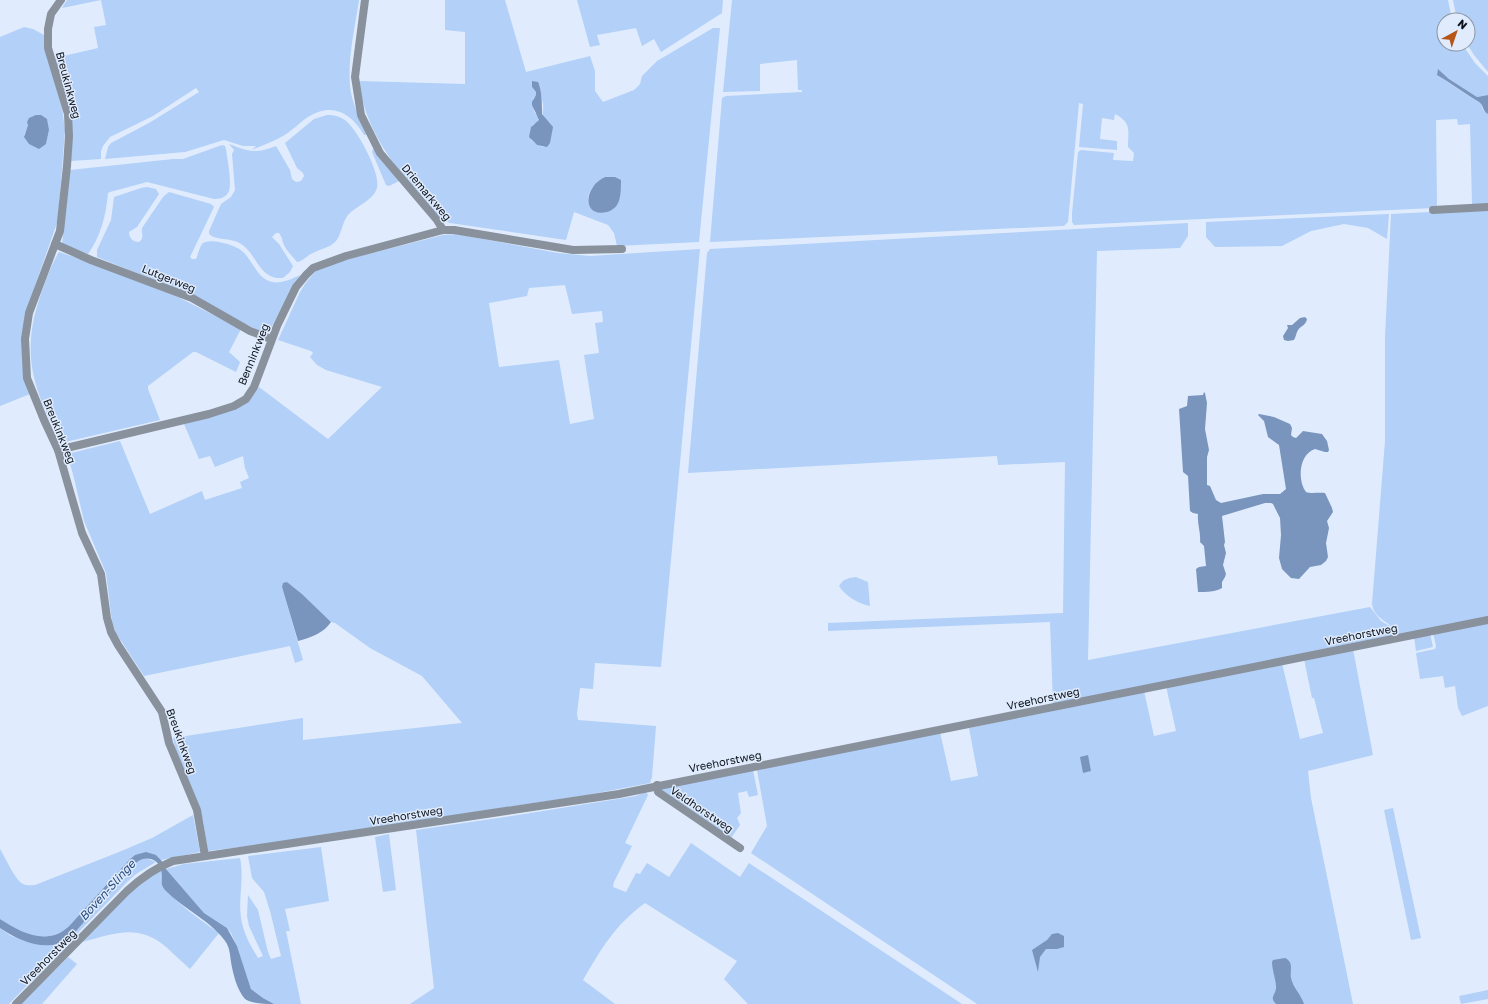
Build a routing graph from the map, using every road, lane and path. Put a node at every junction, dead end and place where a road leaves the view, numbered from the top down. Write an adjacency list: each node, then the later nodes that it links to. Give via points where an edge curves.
1 (61, 0): 6 (street, Breukinkweg, via 50,14 48,29 48,48 68,114 69,136 60,231)
2 (365, 0): 5 (street, Driemarkweg, via 355,76 361,115 380,153)
3 (1488, 207): 4 (street)
4 (1433, 210)
5 (443, 230): 7 (street, Driemarkweg, via 573,250); 8 (street, Benninkweg, via 346,256 313,268 296,287)
6 (55, 244): 8 (street, Lutgerweg, via 192,298 250,331); 9 (street, Breukinkweg, via 29,313 25,359 27,378)
7 (622, 249)
8 (271, 339): 9 (street, Benninkweg, via 254,387 246,399 234,406)
9 (58, 450): 13 (street, Breukinkweg, via 82,533 101,574 111,632 162,712 169,742 197,810)
10 (1488, 620): 11 (street, Vreehorstweg)
11 (657, 785): 12 (street, Veldhorstweg, via 658,792); 13 (street, Vreehorstweg, via 619,794)
12 (740, 848)
13 (205, 856): 14 (street, Vreehorstweg, via 183,858 141,878)
14 (16, 1004)

